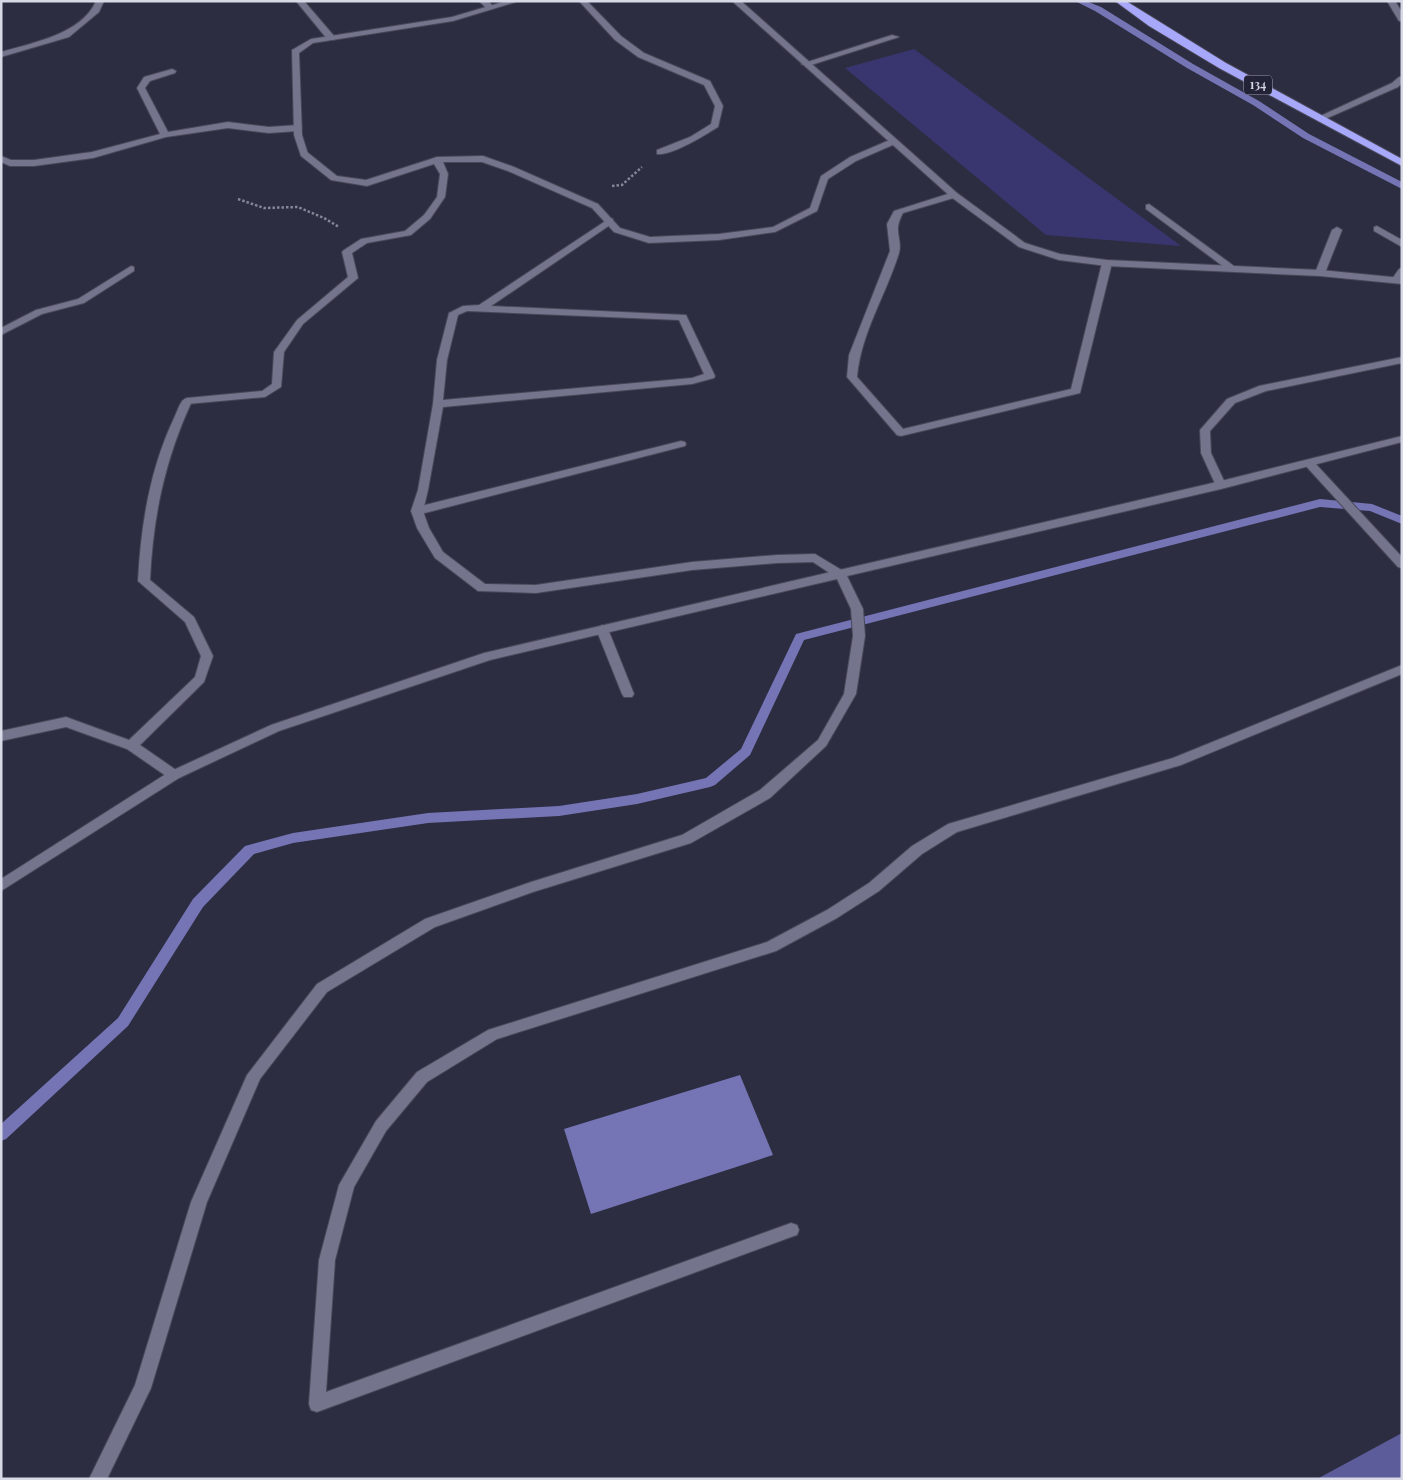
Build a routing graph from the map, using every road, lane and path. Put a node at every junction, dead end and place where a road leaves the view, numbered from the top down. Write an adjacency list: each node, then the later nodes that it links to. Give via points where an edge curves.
1 (100, 1): 13 (street, via 96,10 66,35)
2 (300, 1): 12 (street)
3 (483, 1): 9 (street)
4 (515, 1): 9 (street)
5 (583, 1): 21 (street, via 618,38 641,55 707,83 719,106 715,124 693,139)
6 (736, 1): 14 (street)
7 (1119, 1): 17 (highway, 134, via 1253,83)
8 (1391, 1): 10 (street)
9 (491, 8): 12 (street, via 453,19)
10 (1402, 19)
11 (895, 37): 14 (street)
12 (330, 38): 18 (street, via 311,42 295,52)
13 (1, 54)
14 (805, 64): 20 (street)
15 (172, 71): 19 (street, via 147,79 141,88)
16 (1402, 79): 17 (street, via 1395,86)
17 (1320, 118): 24 (highway, 134)
18 (298, 128): 19 (street, via 269,130 228,125); 23 (street, via 304,154 334,178 367,183)
19 (165, 135): 22 (street, via 93,155 34,163 10,163)
20 (892, 142): 25 (street); 28 (street, via 853,159 824,178 814,209 774,229 719,237 650,240 617,230)
21 (660, 152)
22 (1, 159)
23 (437, 160): 28 (street, via 483,160 511,169 595,206); 31 (street, via 444,174 441,197 427,217 408,233)
24 (1402, 163)
25 (954, 195): 33 (street, via 1022,245 1059,257); 33 (street, via 899,211 892,224 895,251 854,356 852,377 901,433 1076,391)
26 (238, 199): 31 (path, via 264,208 298,207)
27 (1150, 206): 34 (street)
28 (610, 221): 38 (street)
29 (1377, 229): 32 (street)
30 (1337, 230): 36 (street)
31 (364, 241): 53 (street, via 347,252 353,278 300,322 279,352 277,385 265,394 187,401 171,432 156,479 146,540 144,581 190,620 206,656 200,679)
32 (1402, 244)
33 (1107, 263): 34 (street)
34 (1232, 268): 36 (street)
35 (131, 269): 39 (street, via 81,301 39,312)
36 (1320, 273): 37 (street)
37 (1400, 277)
38 (481, 308): 41 (street, via 466,308 454,313 442,360); 41 (street, via 683,317 710,376 692,381)
39 (1, 332)
40 (1402, 360): 45 (street, via 1263,388 1231,401 1205,430 1206,453)
41 (438, 404): 46 (street)
42 (1402, 439): 44 (street)
43 (681, 444): 46 (street)
44 (1309, 463): 45 (street); 47 (street)
45 (1221, 486): 48 (street)
46 (417, 511): 48 (street, via 439,555 482,588 536,589 692,566 777,559 815,558)
47 (1402, 564)
48 (841, 575): 49 (street); 57 (street, via 857,609 859,636 850,694 822,743 766,794 686,839 531,887 430,923 322,988 254,1075 199,1202 143,1388)
49 (602, 630): 51 (street); 54 (street, via 488,656 275,728)
50 (1402, 669): 56 (street, via 1177,762 953,828 917,850 874,887 771,947 493,1034 422,1077 381,1126 347,1185 327,1260 316,1404)
51 (628, 694)
52 (1, 736): 53 (street, via 66,722)
53 (130, 746): 54 (street)
54 (174, 775): 55 (street)
55 (1, 886)
56 (791, 1230)
57 (98, 1479)

